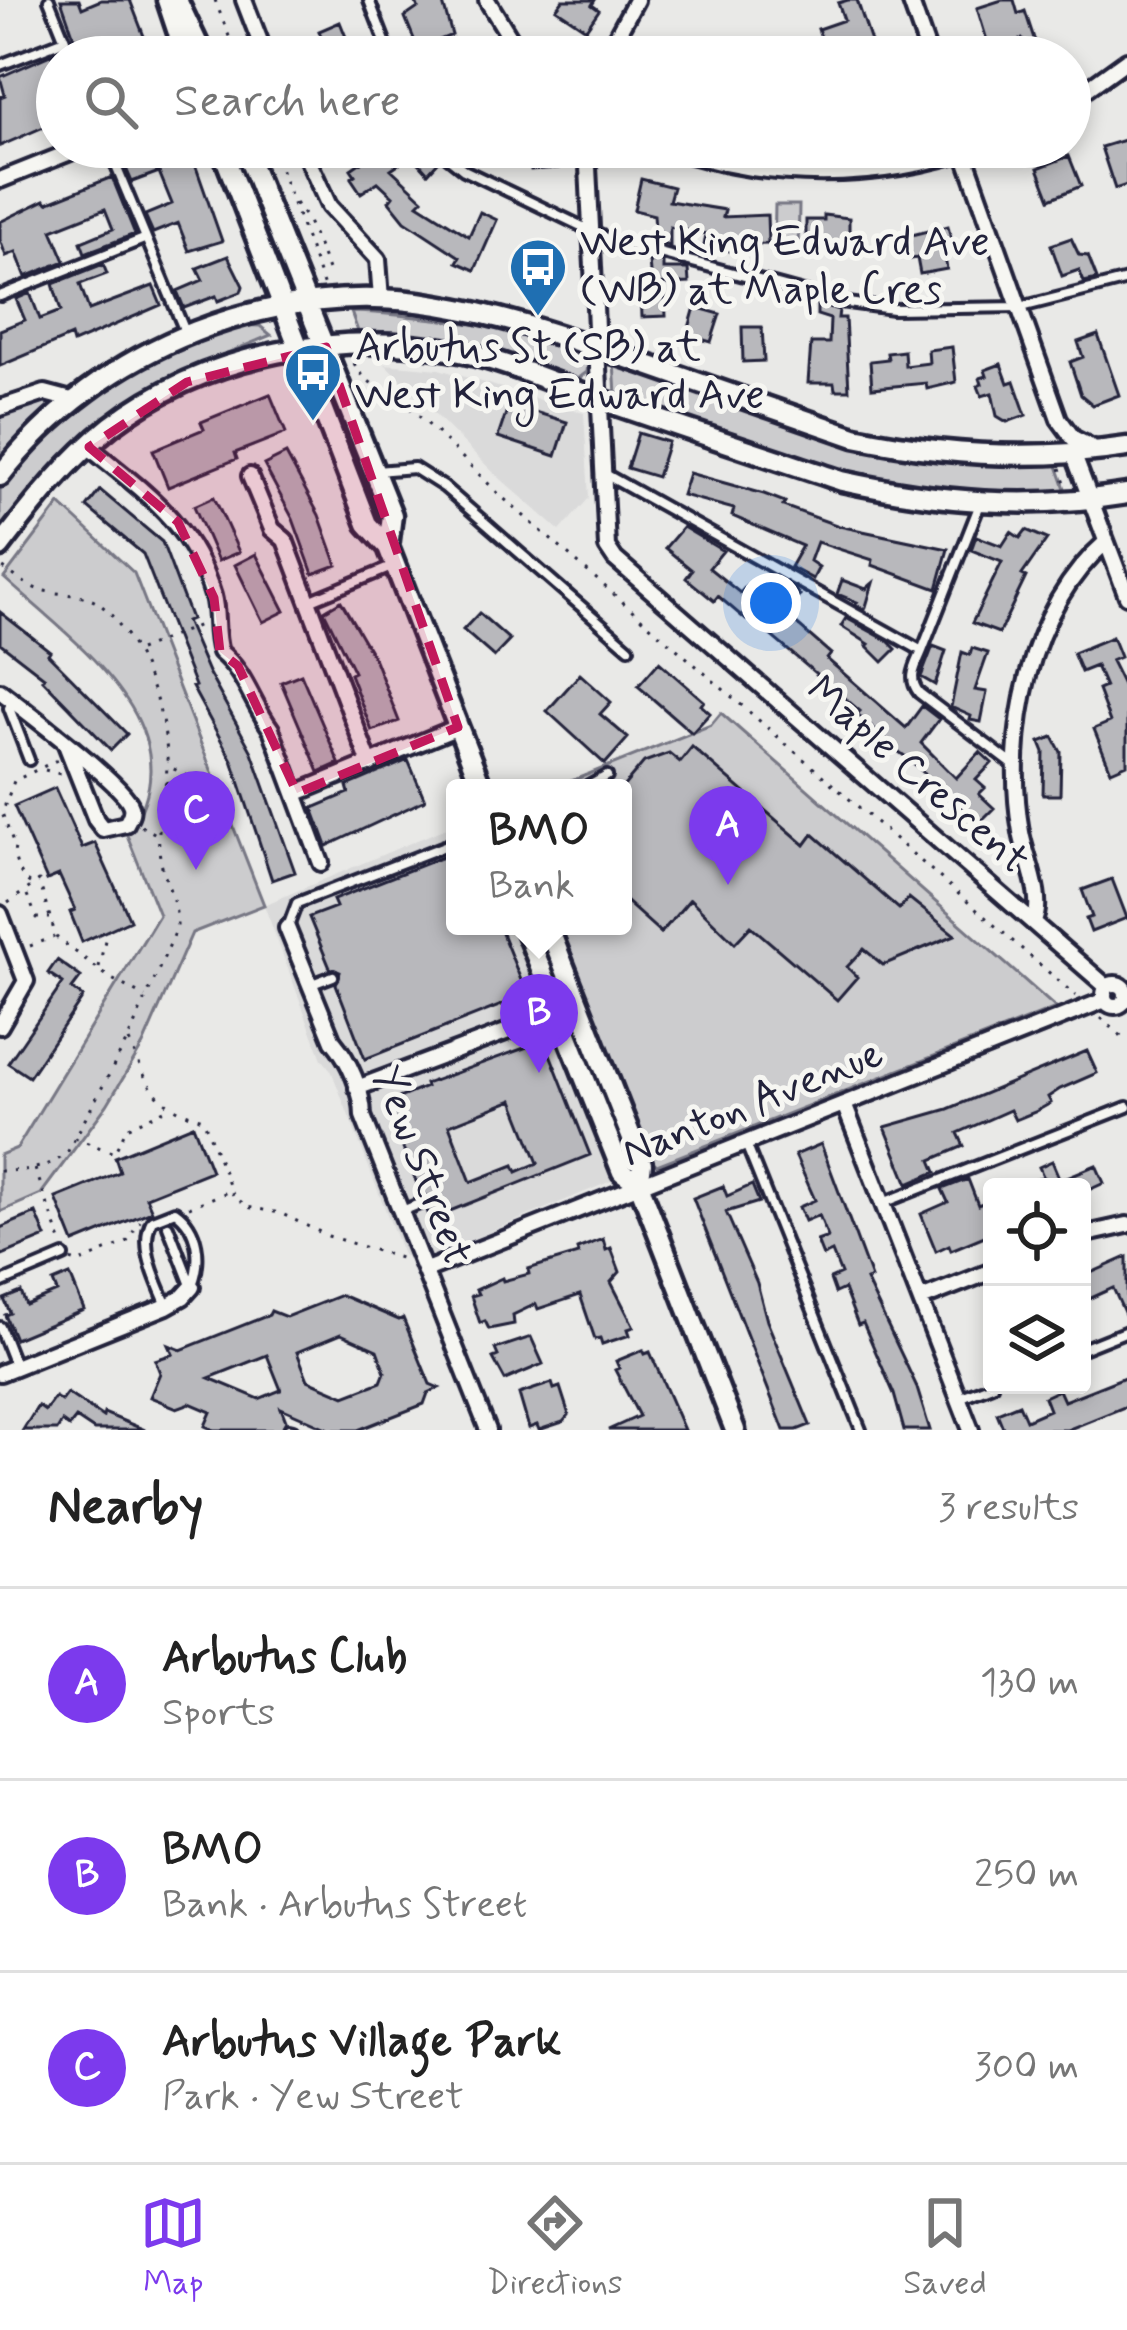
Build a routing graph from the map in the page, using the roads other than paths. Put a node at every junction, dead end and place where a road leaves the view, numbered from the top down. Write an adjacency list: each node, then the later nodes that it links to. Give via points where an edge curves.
1 (50, 0): 9 (lane)
2 (167, 0): 10 (main road)
3 (177, 0): 11 (main road)
4 (244, 0): 12 (street)
5 (369, 0): 13 (lane)
6 (488, 0): 14 (street)
7 (636, 0): 15 (street)
8 (910, 0): 16 (street)
9 (64, 36)
10 (179, 36)
11 (194, 36)
12 (258, 36)
13 (383, 36)
14 (509, 36)
15 (616, 36)
16 (923, 36)
17 (36, 51): 19 (lane)
18 (1127, 60): 20 (street)
19 (0, 65)
20 (1091, 86)
21 (36, 166): 31 (street)
22 (116, 168): 33 (lane)
23 (230, 168): 38 (main road)
24 (253, 168): 37 (main road)
25 (312, 168): 36 (street, via 329,206 378,259)
26 (461, 168): 32 (lane)
27 (588, 168): 32 (street, Maple Crescent)
28 (757, 168): 29 (street)
29 (902, 168)
30 (974, 168): 39 (street)
31 (0, 180)
32 (591, 230): 39 (lane, via 840,302); 42 (street, Maple Crescent)
33 (144, 239): 35 (lane); 40 (lane)
34 (1127, 280): 39 (lane)
35 (0, 296)
36 (381, 299): 37 (main road); 42 (main road, via 481,313)
37 (309, 304): 38 (main road); 41 (main road)
38 (286, 307): 40 (main road); 43 (main road)
39 (1021, 307): 47 (street)
40 (186, 334): 45 (main road)
41 (326, 347): 43 (main road); 44 (main road, via 459,352); 53 (main road)
42 (595, 347): 44 (street, Maple Crescent); 51 (main road, via 854,437 930,452)
43 (302, 350): 48 (main road, via 235,362 187,382); 62 (main road, via 367,524)
44 (599, 399): 54 (street, Maple Crescent); 59 (main road, via 842,481)
45 (75, 401): 46 (street, via 46,393); 55 (main road)
46 (0, 408)
47 (1059, 419): 50 (street, via 1073,438); 51 (street, via 1054,440)
48 (88, 447): 61 (main road); 76 (street, via 178,522 214,598 220,652 238,666)
49 (1127, 447): 50 (main road)
50 (1100, 451): 52 (main road)
51 (1033, 456): 52 (main road)
52 (1065, 458): 58 (street)
53 (374, 472): 62 (main road, via 392,515); 65 (lane, via 414,467 444,487)
54 (603, 473): 66 (lane); 80 (street, Maple Crescent, via 604,536 615,559)
55 (0, 476)
56 (250, 476): 64 (street)
57 (1127, 494): 58 (main road)
58 (1090, 500): 59 (main road); 60 (street)
59 (980, 504): 66 (lane)
60 (1106, 542): 63 (street); 72 (street, via 1067,586 1030,667)
61 (0, 548)
62 (392, 556): 64 (lane); 68 (main road)
63 (1127, 596)
64 (309, 601): 71 (street)
65 (629, 648)
66 (922, 651): 72 (lane, via 912,675 919,693)
67 (6, 696): 69 (street); 70 (lane)
68 (458, 728): 71 (street); 74 (main road)
69 (71, 756): 69 (street, via 128,799 129,819 103,829)
70 (29, 760)
71 (370, 764): 76 (street)
72 (1016, 767): 80 (street)
73 (607, 776): 75 (lane)
74 (478, 779)
75 (602, 779)
76 (298, 793): 78 (street)
77 (446, 845): 81 (lane, via 297,903)
78 (320, 863)
79 (0, 910): 90 (street, via 26,981)
80 (1034, 922): 86 (street, Maple Crescent)
81 (287, 928): 85 (street, Yew Street)
82 (528, 935): 89 (main road)
83 (552, 935): 88 (main road)
84 (332, 976): 85 (lane)
85 (310, 985): 91 (street, Yew Street)
86 (1106, 993): 87 (street, via 1114,1006); 92 (street, Nanton Avenue)
87 (1126, 997)
88 (580, 1004): 89 (street); 95 (main road, via 642,1164)
89 (558, 1012): 91 (street); 95 (main road, via 622,1172)
90 (0, 1026)
91 (357, 1088): 98 (street, Yew Street)
92 (844, 1104): 94 (street, Nanton Avenue); 97 (street)
93 (1127, 1107): 97 (lane)
94 (746, 1143): 95 (street, Nanton Avenue); 118 (lane)
95 (639, 1184): 103 (street, Nanton Avenue); 117 (main road)
96 (424, 1202): 98 (lane)
97 (883, 1203): 107 (street)
98 (402, 1210): 103 (street, Yew Street)
99 (1126, 1224): 101 (street)
100 (168, 1226): 106 (lane)
101 (1091, 1232)
102 (64, 1256): 105 (lane)
103 (426, 1270): 116 (street, Yew Street)
104 (983, 1274): 107 (street)
105 (0, 1282)
106 (192, 1287): 108 (street); 108 (lane, via 200,1261 185,1219 175,1211 152,1220 148,1256)
107 (920, 1299): 115 (street)
108 (167, 1306): 112 (street)
109 (0, 1327): 112 (lane)
110 (1127, 1331): 111 (lane)
111 (1091, 1345)
112 (16, 1366): 113 (street)
113 (0, 1373)
114 (983, 1389): 115 (lane)
115 (958, 1399): 119 (street)
116 (482, 1428)
117 (735, 1430)
118 (861, 1430)
119 (971, 1430)

